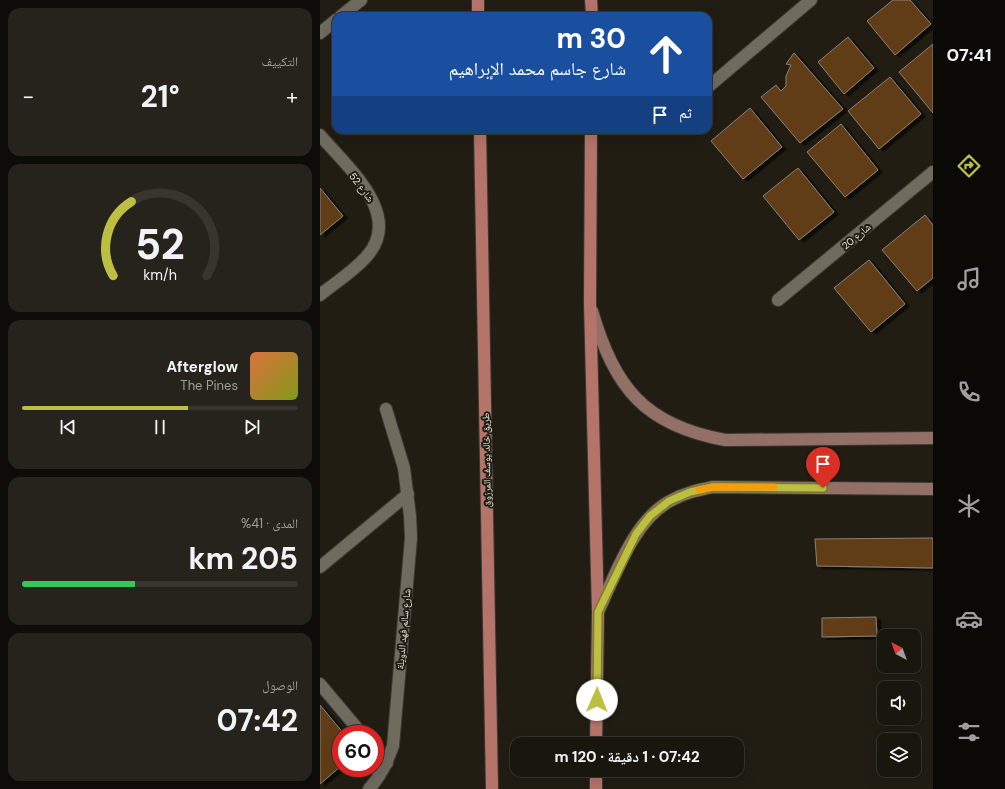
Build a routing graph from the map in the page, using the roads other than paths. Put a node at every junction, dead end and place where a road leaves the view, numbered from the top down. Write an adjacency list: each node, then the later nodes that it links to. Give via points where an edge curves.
1 (362, 0): 5 (street)
2 (478, 0): 6 (main road)
3 (591, 0): 7 (main road)
4 (811, 0): 10 (street)
5 (346, 12)
6 (478, 12)
7 (592, 12)
8 (332, 23): 9 (street)
9 (320, 33)
10 (712, 84)
11 (480, 134): 31 (main road, طريق خالد يوسف المرزوق)
12 (591, 134): 17 (main road)
13 (320, 135): 15 (street, شارع 52, via 371,196 377,211 379,228 376,244 367,257)
14 (933, 172): 16 (street, شارع 20)
15 (320, 295)
16 (778, 300)
17 (590, 303): 19 (street, via 609,362 625,386 646,407 670,423 697,434 725,440); 23 (main road)
18 (386, 409): 21 (street, شارع سالم فهد الدويلة, via 404,468)
19 (933, 438)
20 (933, 489): 23 (street, via 713,487 690,492 669,501 650,516 636,534)
21 (408, 494): 22 (street); 28 (street, شارع سالم فهد الدويلة, via 409,561 396,726)
22 (320, 567)
23 (598, 612): 26 (main road)
24 (320, 684): 25 (street)
25 (354, 725)
26 (596, 737)
27 (384, 760): 28 (street)
28 (387, 763): 30 (street, شارع سالم فهد الدويلة)
29 (596, 777): 32 (main road)
30 (369, 789)
31 (492, 789)
32 (596, 789)

